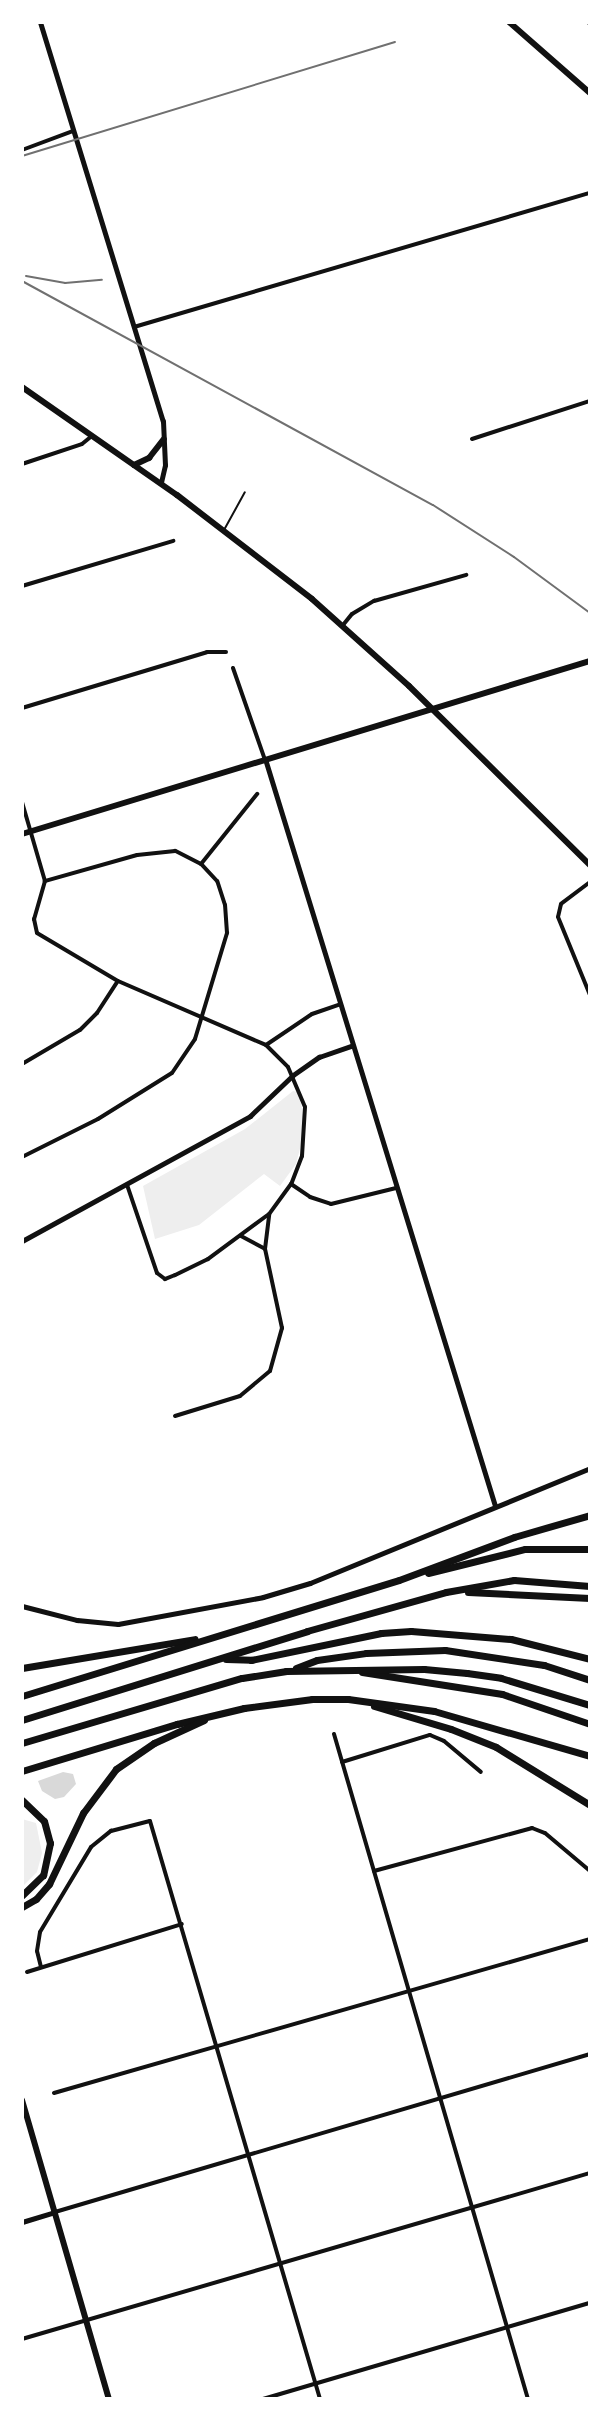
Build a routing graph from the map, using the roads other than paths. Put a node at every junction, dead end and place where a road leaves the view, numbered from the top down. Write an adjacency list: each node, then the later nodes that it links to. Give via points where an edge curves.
1 (40, 22): 4 (street)
2 (509, 22): 3 (main road)
3 (590, 93)
4 (73, 131): 5 (street); 7 (street)
5 (22, 150)
6 (590, 193): 7 (street)
7 (134, 327): 11 (street)
8 (22, 387): 10 (main road)
9 (590, 401): 12 (street)
10 (92, 436): 13 (street); 14 (main road)
11 (164, 439): 14 (main road, via 149,458); 15 (street)
12 (472, 439)
13 (22, 464)
14 (134, 465): 15 (main road)
15 (161, 483): 17 (main road)
16 (245, 492): 17 (lane)
17 (223, 531): 21 (main road)
18 (173, 541): 20 (street)
19 (466, 575): 21 (street, via 374,601)
20 (22, 586)
21 (343, 625): 26 (main road)
22 (226, 652): 25 (street, via 207,652)
23 (590, 661): 26 (main road)
24 (233, 668): 27 (street)
25 (22, 708)
26 (433, 710): 27 (main road); 33 (main road)
27 (266, 762): 30 (main road); 38 (street)
28 (257, 794): 32 (street)
29 (22, 802): 30 (street)
30 (31, 832): 31 (main road); 34 (street)
31 (22, 834)
32 (201, 864): 34 (street, via 175,851 159,851); 39 (street, via 217,881 227,919 225,947)
33 (590, 865)
34 (45, 881): 36 (street, via 34,929)
35 (590, 882): 37 (street, via 561,904 558,917)
36 (118, 981): 39 (street); 42 (street, via 80,1030)
37 (590, 995)
38 (338, 1005): 40 (street, via 312,1014); 41 (street)
39 (201, 1018): 40 (street); 44 (street, via 187,1056 161,1082)
40 (266, 1045): 43 (street)
41 (351, 1046): 43 (street, via 319,1057); 47 (street)
42 (22, 1064)
43 (293, 1075): 45 (street, via 307,1122); 46 (street, via 250,1116)
44 (22, 1157)
45 (291, 1184): 47 (street, via 331,1204); 48 (street)
46 (127, 1185): 49 (street, via 162,1278 208,1259); 50 (street)
47 (396, 1188): 54 (street)
48 (269, 1214): 49 (street); 51 (street)
49 (241, 1236): 51 (street)
50 (22, 1241)
51 (265, 1249): 52 (street, via 282,1328 270,1371 240,1396)
52 (175, 1416)
53 (590, 1468): 54 (street)
54 (495, 1506): 61 (street, via 310,1583 263,1597 118,1624)
55 (590, 1515): 57 (highway)
56 (590, 1549): 57 (highway, via 525,1549)
57 (399, 1580): 62 (highway)
58 (590, 1586): 59 (highway, via 514,1580)
59 (446, 1592): 60 (highway); 63 (highway)
60 (590, 1598)
61 (22, 1606)
62 (263, 1623): 65 (highway, via 165,1646); 69 (highway)
63 (219, 1659): 64 (highway, via 251,1660 411,1631 511,1639); 73 (highway)
64 (590, 1659)
65 (22, 1668)
66 (340, 1669): 67 (highway); 71 (highway, via 467,1673); 74 (highway, via 502,1694)
67 (286, 1671): 68 (highway, via 317,1660 433,1650 518,1660); 76 (highway, via 242,1678)
68 (590, 1680)
69 (22, 1696)
70 (348, 1699): 72 (highway); 77 (highway, via 434,1711); 82 (highway, via 496,1747)
71 (590, 1705)
72 (217, 1714): 79 (highway); 86 (highway, via 154,1743 116,1769 83,1813 49,1884)
73 (22, 1720)
74 (590, 1724)
75 (334, 1734): 78 (street)
76 (22, 1743)
77 (590, 1756)
78 (342, 1762): 80 (street, via 430,1735); 83 (street)
79 (22, 1771)
80 (481, 1772)
81 (22, 1800): 85 (highway, via 44,1821 50,1843 43,1875)
82 (590, 1805)
83 (374, 1871): 84 (street, via 532,1828); 91 (street)
84 (590, 1871)
85 (22, 1895)
86 (22, 1908)
87 (182, 1924): 89 (street); 89 (street, via 150,1821 111,1831 91,1847 40,1932); 92 (street)
88 (590, 1939): 91 (street)
89 (41, 1967): 90 (street)
90 (27, 1972)
91 (410, 1992): 92 (street); 95 (street)
92 (217, 2047): 94 (street); 97 (street)
93 (590, 2054): 95 (street)
94 (54, 2093)
95 (441, 2098): 97 (street); 99 (street)
96 (22, 2100): 100 (main road)
97 (249, 2155): 100 (street); 102 (street)
98 (590, 2173): 99 (street)
99 (473, 2207): 102 (street); 105 (street)
100 (55, 2212): 101 (street); 104 (main road)
101 (22, 2222)
102 (280, 2263): 104 (street); 107 (street)
103 (590, 2303): 105 (street)
104 (86, 2320): 106 (street); 108 (main road)
105 (507, 2328): 107 (street); 111 (street)
106 (22, 2339)
107 (315, 2384): 109 (street); 110 (street)
108 (109, 2399)
109 (263, 2399)
110 (320, 2399)
111 (528, 2399)

